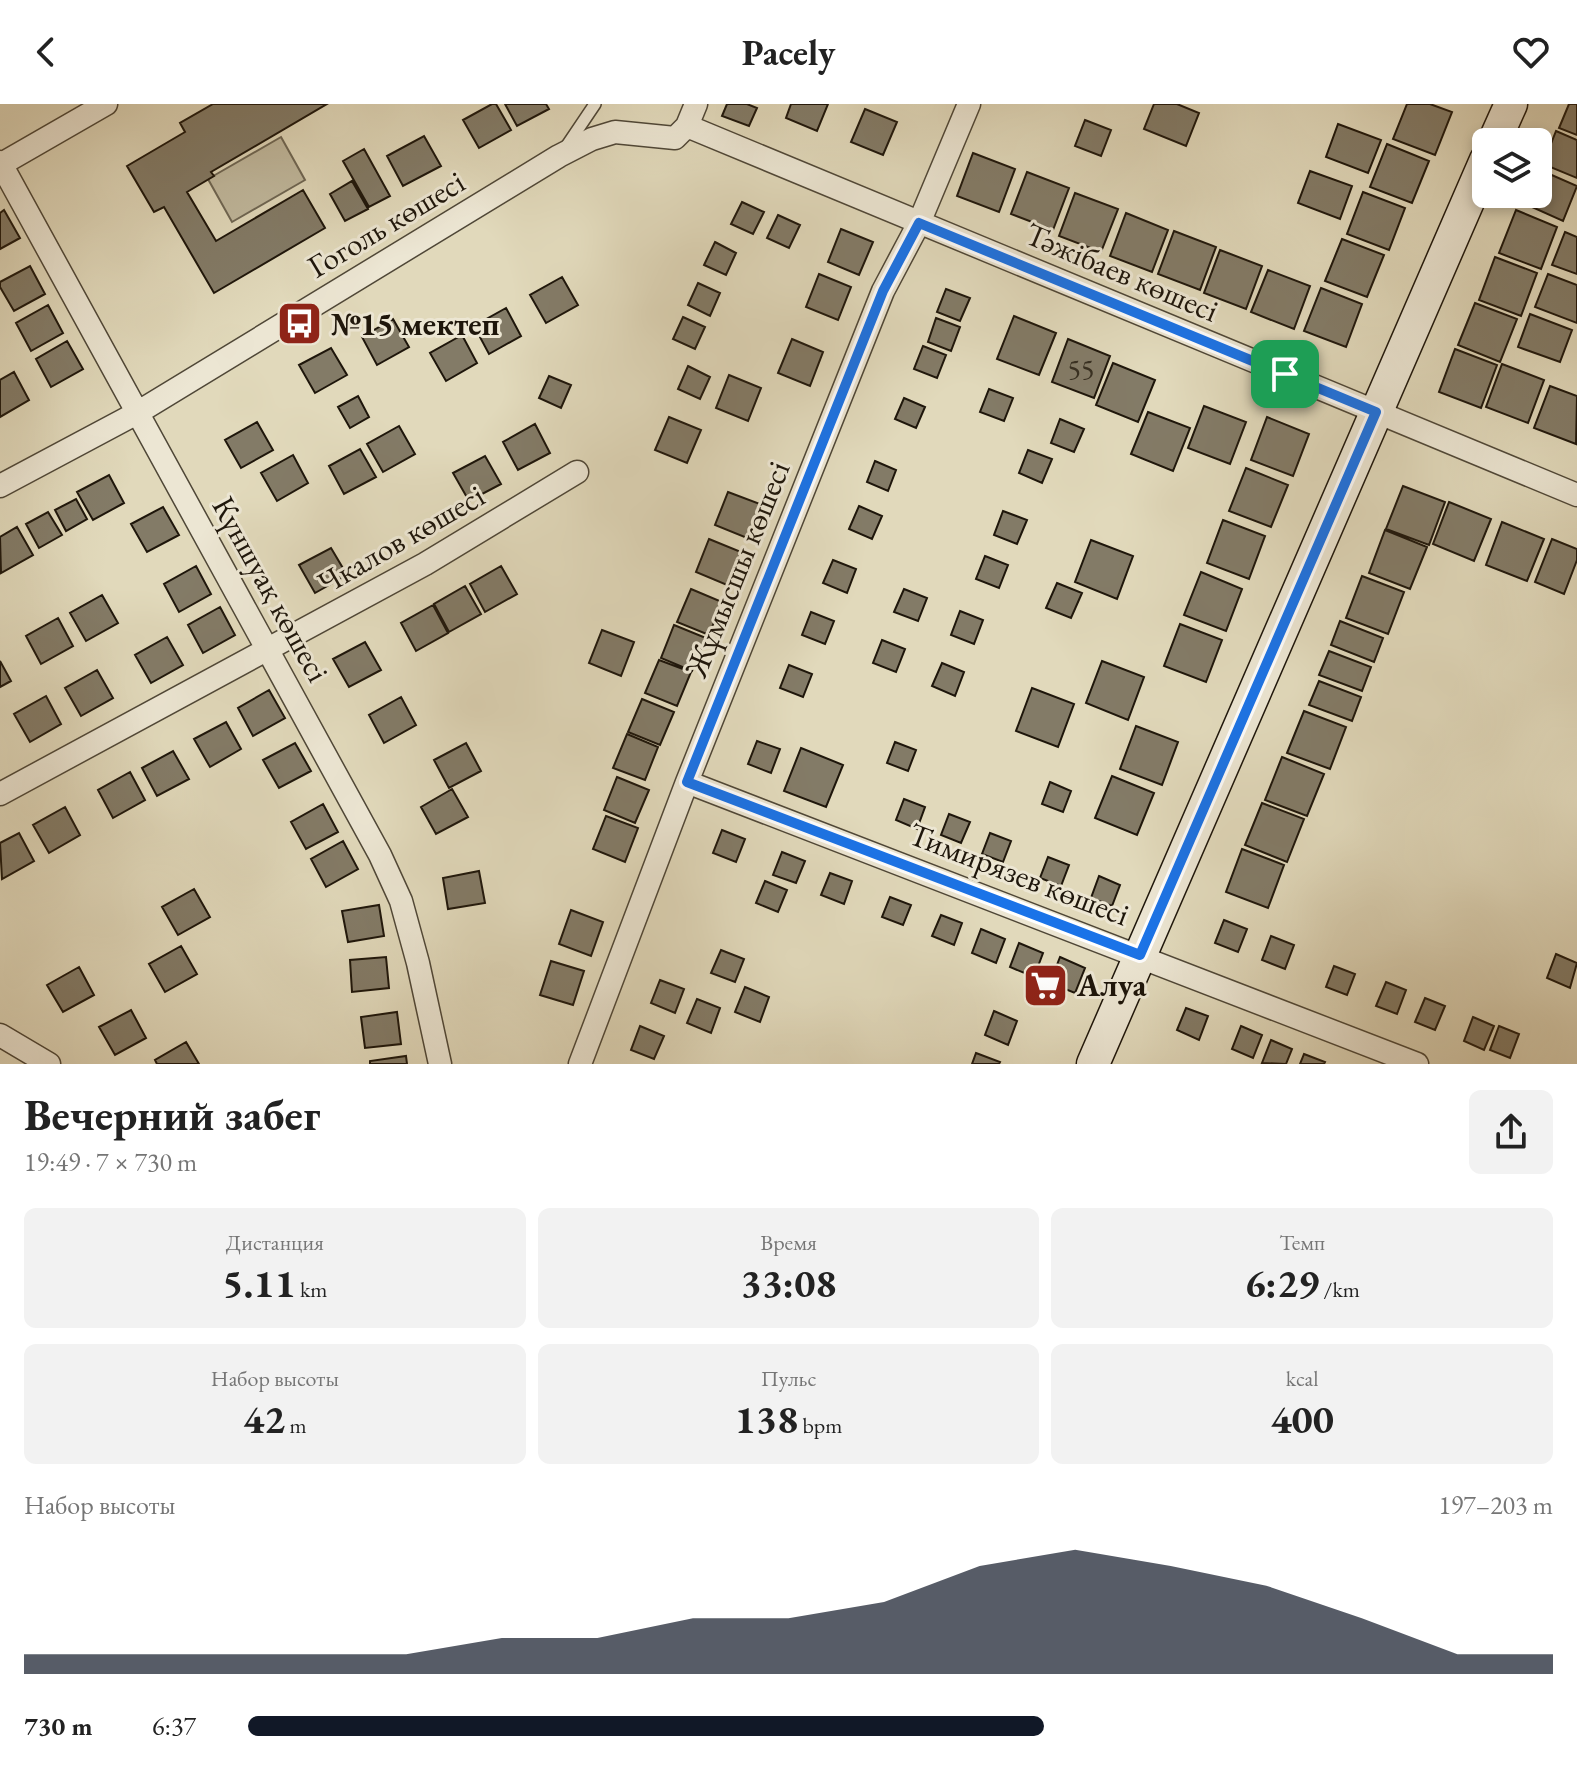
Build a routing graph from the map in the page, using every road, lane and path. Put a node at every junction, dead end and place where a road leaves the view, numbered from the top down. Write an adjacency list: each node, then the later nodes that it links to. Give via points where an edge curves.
1 (106, 104): 9 (street)
2 (595, 104): 8 (lane)
3 (696, 104): 7 (street)
4 (969, 104): 11 (street, Жұмысшы көшесі)
5 (1511, 104): 6 (main road)
6 (1500, 128)
7 (681, 132): 8 (street, Гоголь көшесі, via 615,132); 11 (street, Тәжібаев көшесі)
8 (559, 156): 13 (street, Гоголь көшесі)
9 (0, 164): 13 (street, Күншуақ көшесі)
10 (1472, 192): 12 (main road)
11 (919, 223): 12 (street, Тәжібаев көшесі); 18 (street, Жұмысшы көшесі, via 883,291)
12 (1376, 412): 16 (street, Тәжібаев көшесі); 20 (main road)
13 (137, 413): 15 (street, Гоголь көшесі); 17 (street, Күншуақ көшесі)
14 (577, 472): 17 (street, Чкалов көшесі)
15 (0, 486)
16 (1577, 495)
17 (269, 650): 19 (street, Чкалов көшесі); 23 (street, Күншуақ көшесі, via 401,901)
18 (687, 782): 20 (street, Тимирязев көшесі); 24 (street, Жұмысшы көшесі)
19 (0, 794)
20 (1140, 955): 25 (main road); 26 (street, Тимирязев көшесі)
21 (0, 1035): 22 (street)
22 (49, 1064)
23 (440, 1064)
24 (580, 1064)
25 (1093, 1064)
26 (1417, 1064)

